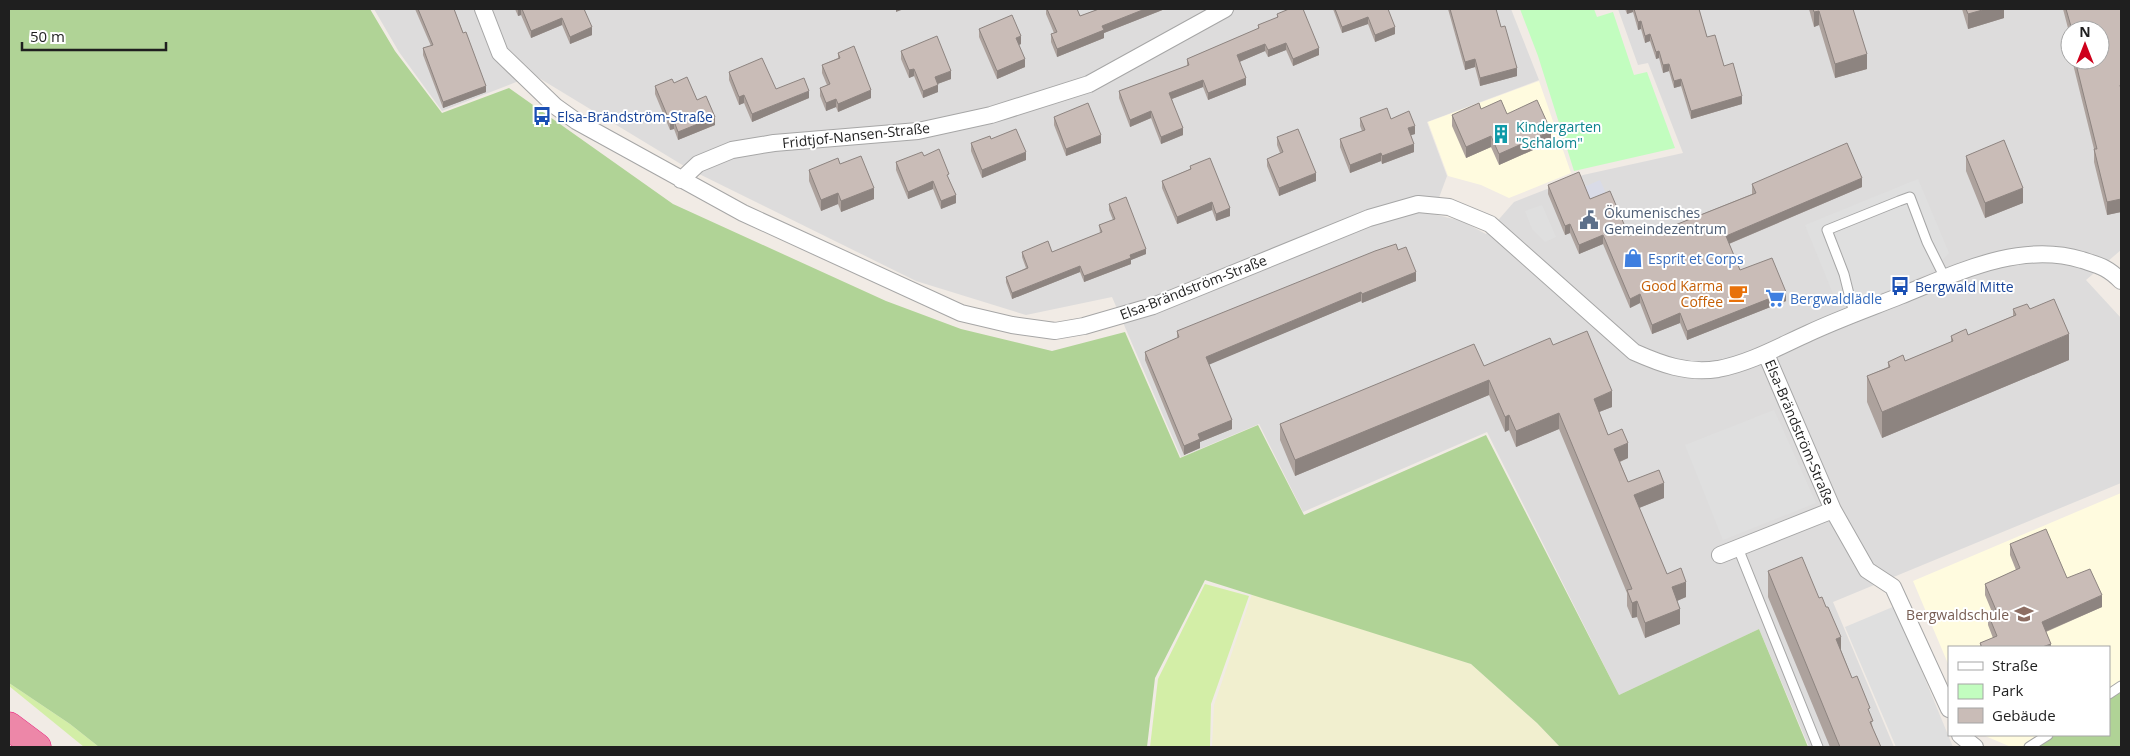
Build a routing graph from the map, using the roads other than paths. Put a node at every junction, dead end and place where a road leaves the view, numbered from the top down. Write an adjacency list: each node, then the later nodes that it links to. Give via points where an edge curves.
1 (483, 9): 3 (street, Elsa-Brändström-Straße, via 500,53 555,106)
2 (1225, 9): 3 (street, Fridtjof-Nansen-Straße, via 1089,84 1000,112 918,131 774,143 732,150 698,164)
3 (681, 180): 7 (street, Elsa-Brändström-Straße, via 743,213 961,313 1055,331 1153,306 1376,215 1418,204 1449,207 1490,224 1634,352 1684,370 1717,369)
4 (1945, 278): 5 (street, Elsa-Brändström-Straße, via 1990,262 2026,254 2065,255 2108,268); 6 (street, Elsa-Brändström-Straße); 6 (lane, via 1910,197 1827,230 1844,274)
5 (2121, 281)
6 (1854, 314): 7 (street, Elsa-Brändström-Straße)
7 (1766, 354): 8 (street, Elsa-Brändström-Straße)
8 (1833, 510): 9 (street, Elsa-Brändström-Straße); 13 (street, Elsa-Brändström-Straße, via 1867,570 1893,587)
9 (1738, 548): 10 (street, Elsa-Brändström-Straße); 18 (lane)
10 (1720, 555)
11 (2121, 686): 12 (lane)
12 (2110, 693)
13 (1948, 707)
14 (9, 726): 17 (highway)
15 (1961, 736): 19 (street)
16 (2046, 736): 20 (lane)
17 (37, 747)
18 (1818, 747)
19 (1975, 747)
20 (2029, 747)

